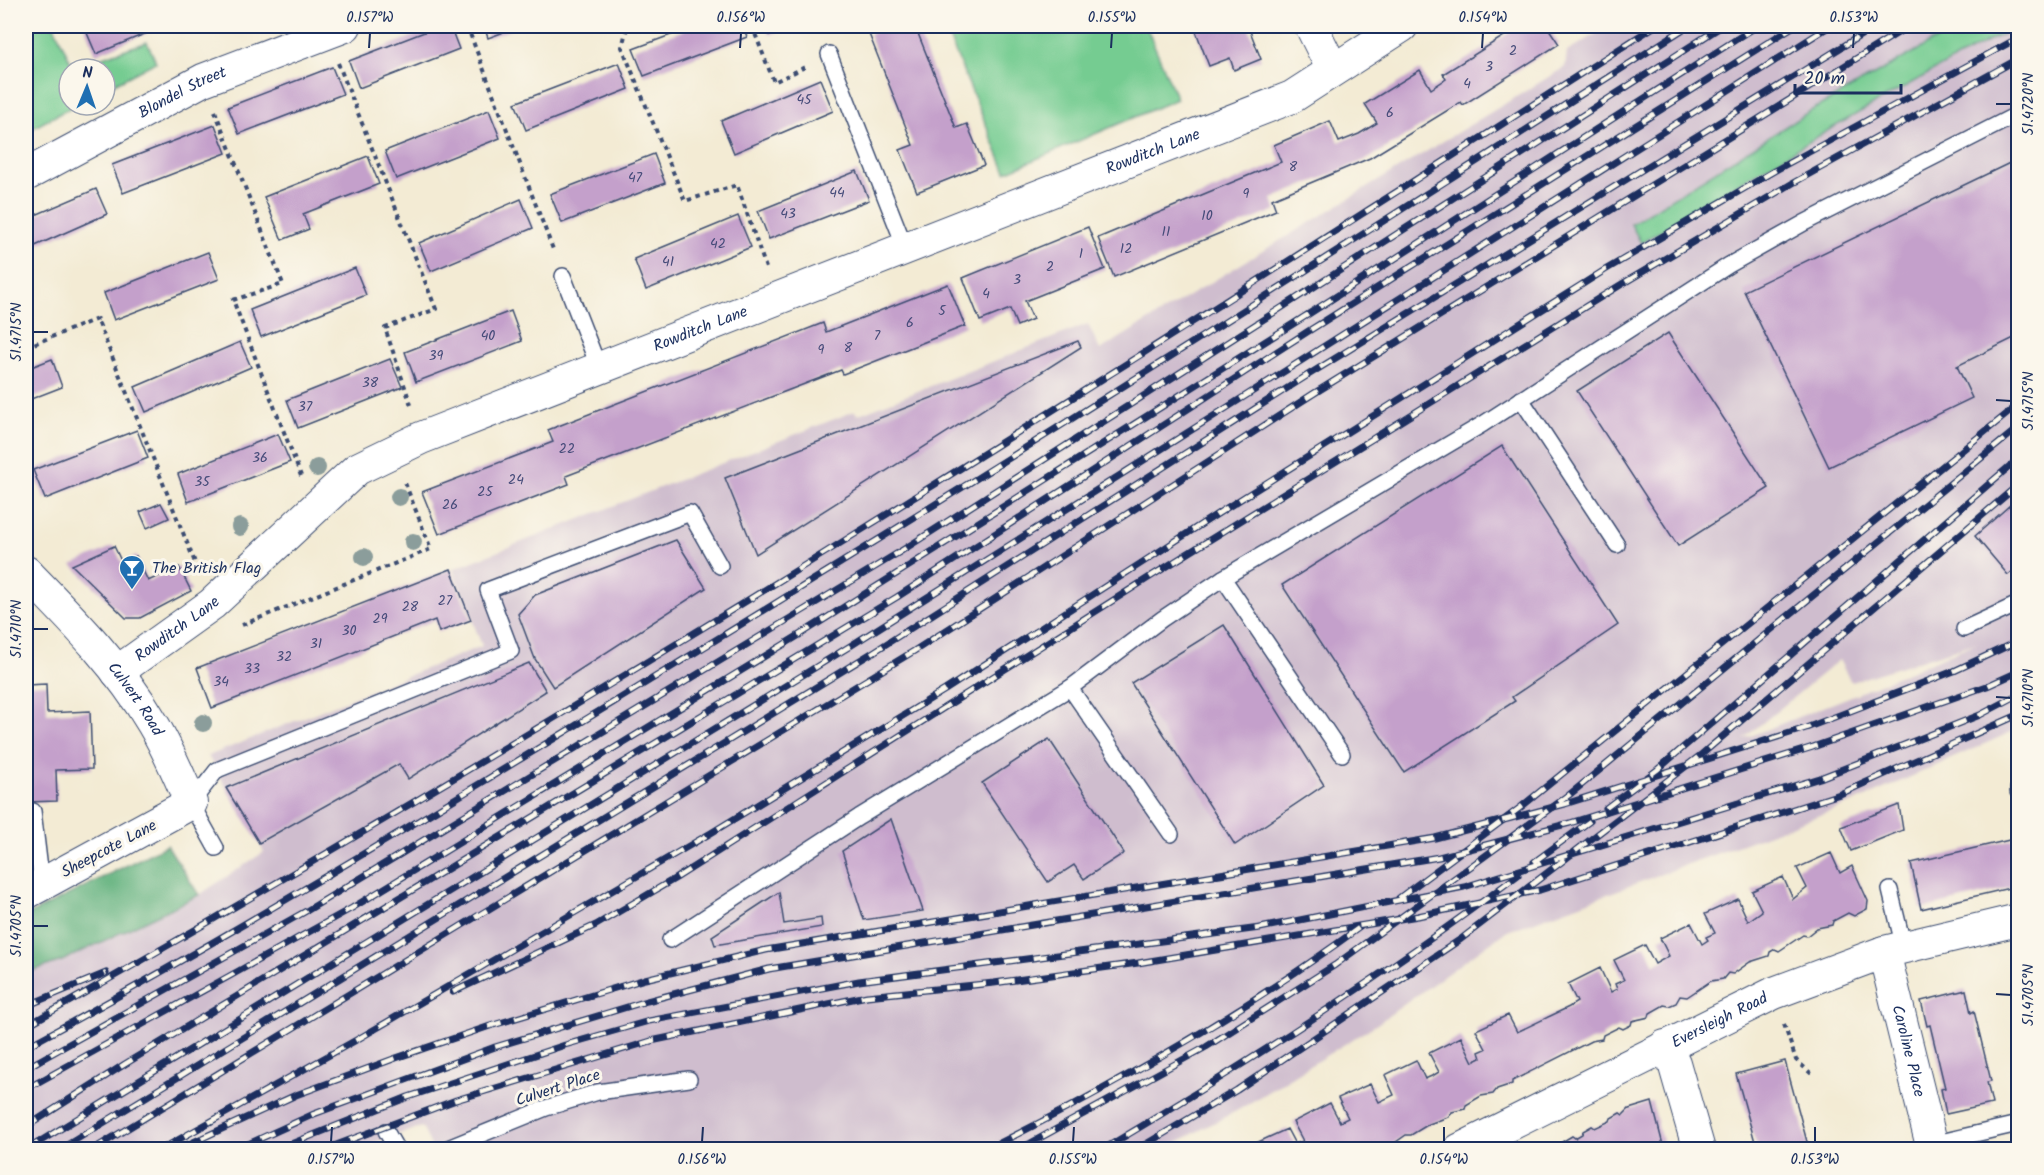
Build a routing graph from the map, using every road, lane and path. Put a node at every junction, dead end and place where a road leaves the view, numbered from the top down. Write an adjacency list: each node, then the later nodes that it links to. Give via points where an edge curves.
1 (467, 26): 13 (path)
2 (752, 26): 7 (path, via 774,82)
3 (1311, 26): 8 (street)
4 (1402, 26): 8 (street, Rowditch Lane)
5 (627, 28): 14 (path, via 622,47 685,201 737,185)
6 (336, 29): 9 (street, Blondel Street); 18 (path, via 436,309 385,328)
7 (829, 54): 12 (lane)
8 (1332, 68): 12 (street, Rowditch Lane, via 1292,97)
9 (203, 80): 11 (street, Blondel Street); 20 (path, via 283,284 233,300)
10 (2019, 114): 17 (lane, via 1729,265)
11 (26, 175)
12 (905, 247): 14 (street, Rowditch Lane)
13 (563, 276): 16 (lane)
14 (776, 297): 16 (street, Rowditch Lane)
15 (26, 347): 26 (path, via 97,319)
16 (599, 368): 18 (street, Rowditch Lane)
17 (1521, 399): 21 (lane); 24 (lane)
18 (421, 438): 19 (street, Rowditch Lane)
19 (391, 453): 20 (street, Rowditch Lane, via 357,469); 26 (path, via 431,549 228,630)
20 (315, 510): 26 (street, Rowditch Lane)
21 (1617, 545)
22 (720, 566): 31 (lane, via 690,513 488,590 511,651 217,770)
23 (26, 572): 28 (street, Culvert Road)
24 (1223, 578): 29 (lane); 30 (lane)
25 (2019, 604): 27 (lane)
26 (206, 608): 28 (street, Rowditch Lane)
27 (1964, 629)
28 (117, 672): 31 (street, Culvert Road, via 153,723)
29 (1070, 688): 33 (lane); 38 (lane, via 859,817)
30 (1342, 754)
31 (191, 803): 34 (lane, Culvert Road); 35 (street, Sheepcote Lane)
32 (33, 811): 35 (lane)
33 (1171, 834)
34 (216, 848)
35 (34, 890)
36 (1890, 890): 39 (lane)
37 (2006, 923): 39 (street, Eversleigh Road)
38 (670, 940)
39 (1894, 950): 40 (street, Eversleigh Road); 46 (street, Caroline Place)
40 (1774, 993): 41 (street, Eversleigh Road); 42 (path, via 1796,1060)
41 (1665, 1046): 49 (street, Eversleigh Road); 50 (street, via 1674,1063)
42 (1814, 1076)
43 (689, 1079): 48 (lane, Culvert Place, via 598,1092)
44 (2019, 1124): 46 (lane)
45 (386, 1131): 47 (lane)
46 (1932, 1147)
47 (397, 1149)
48 (443, 1149)
49 (1459, 1149)
50 (1699, 1149)

